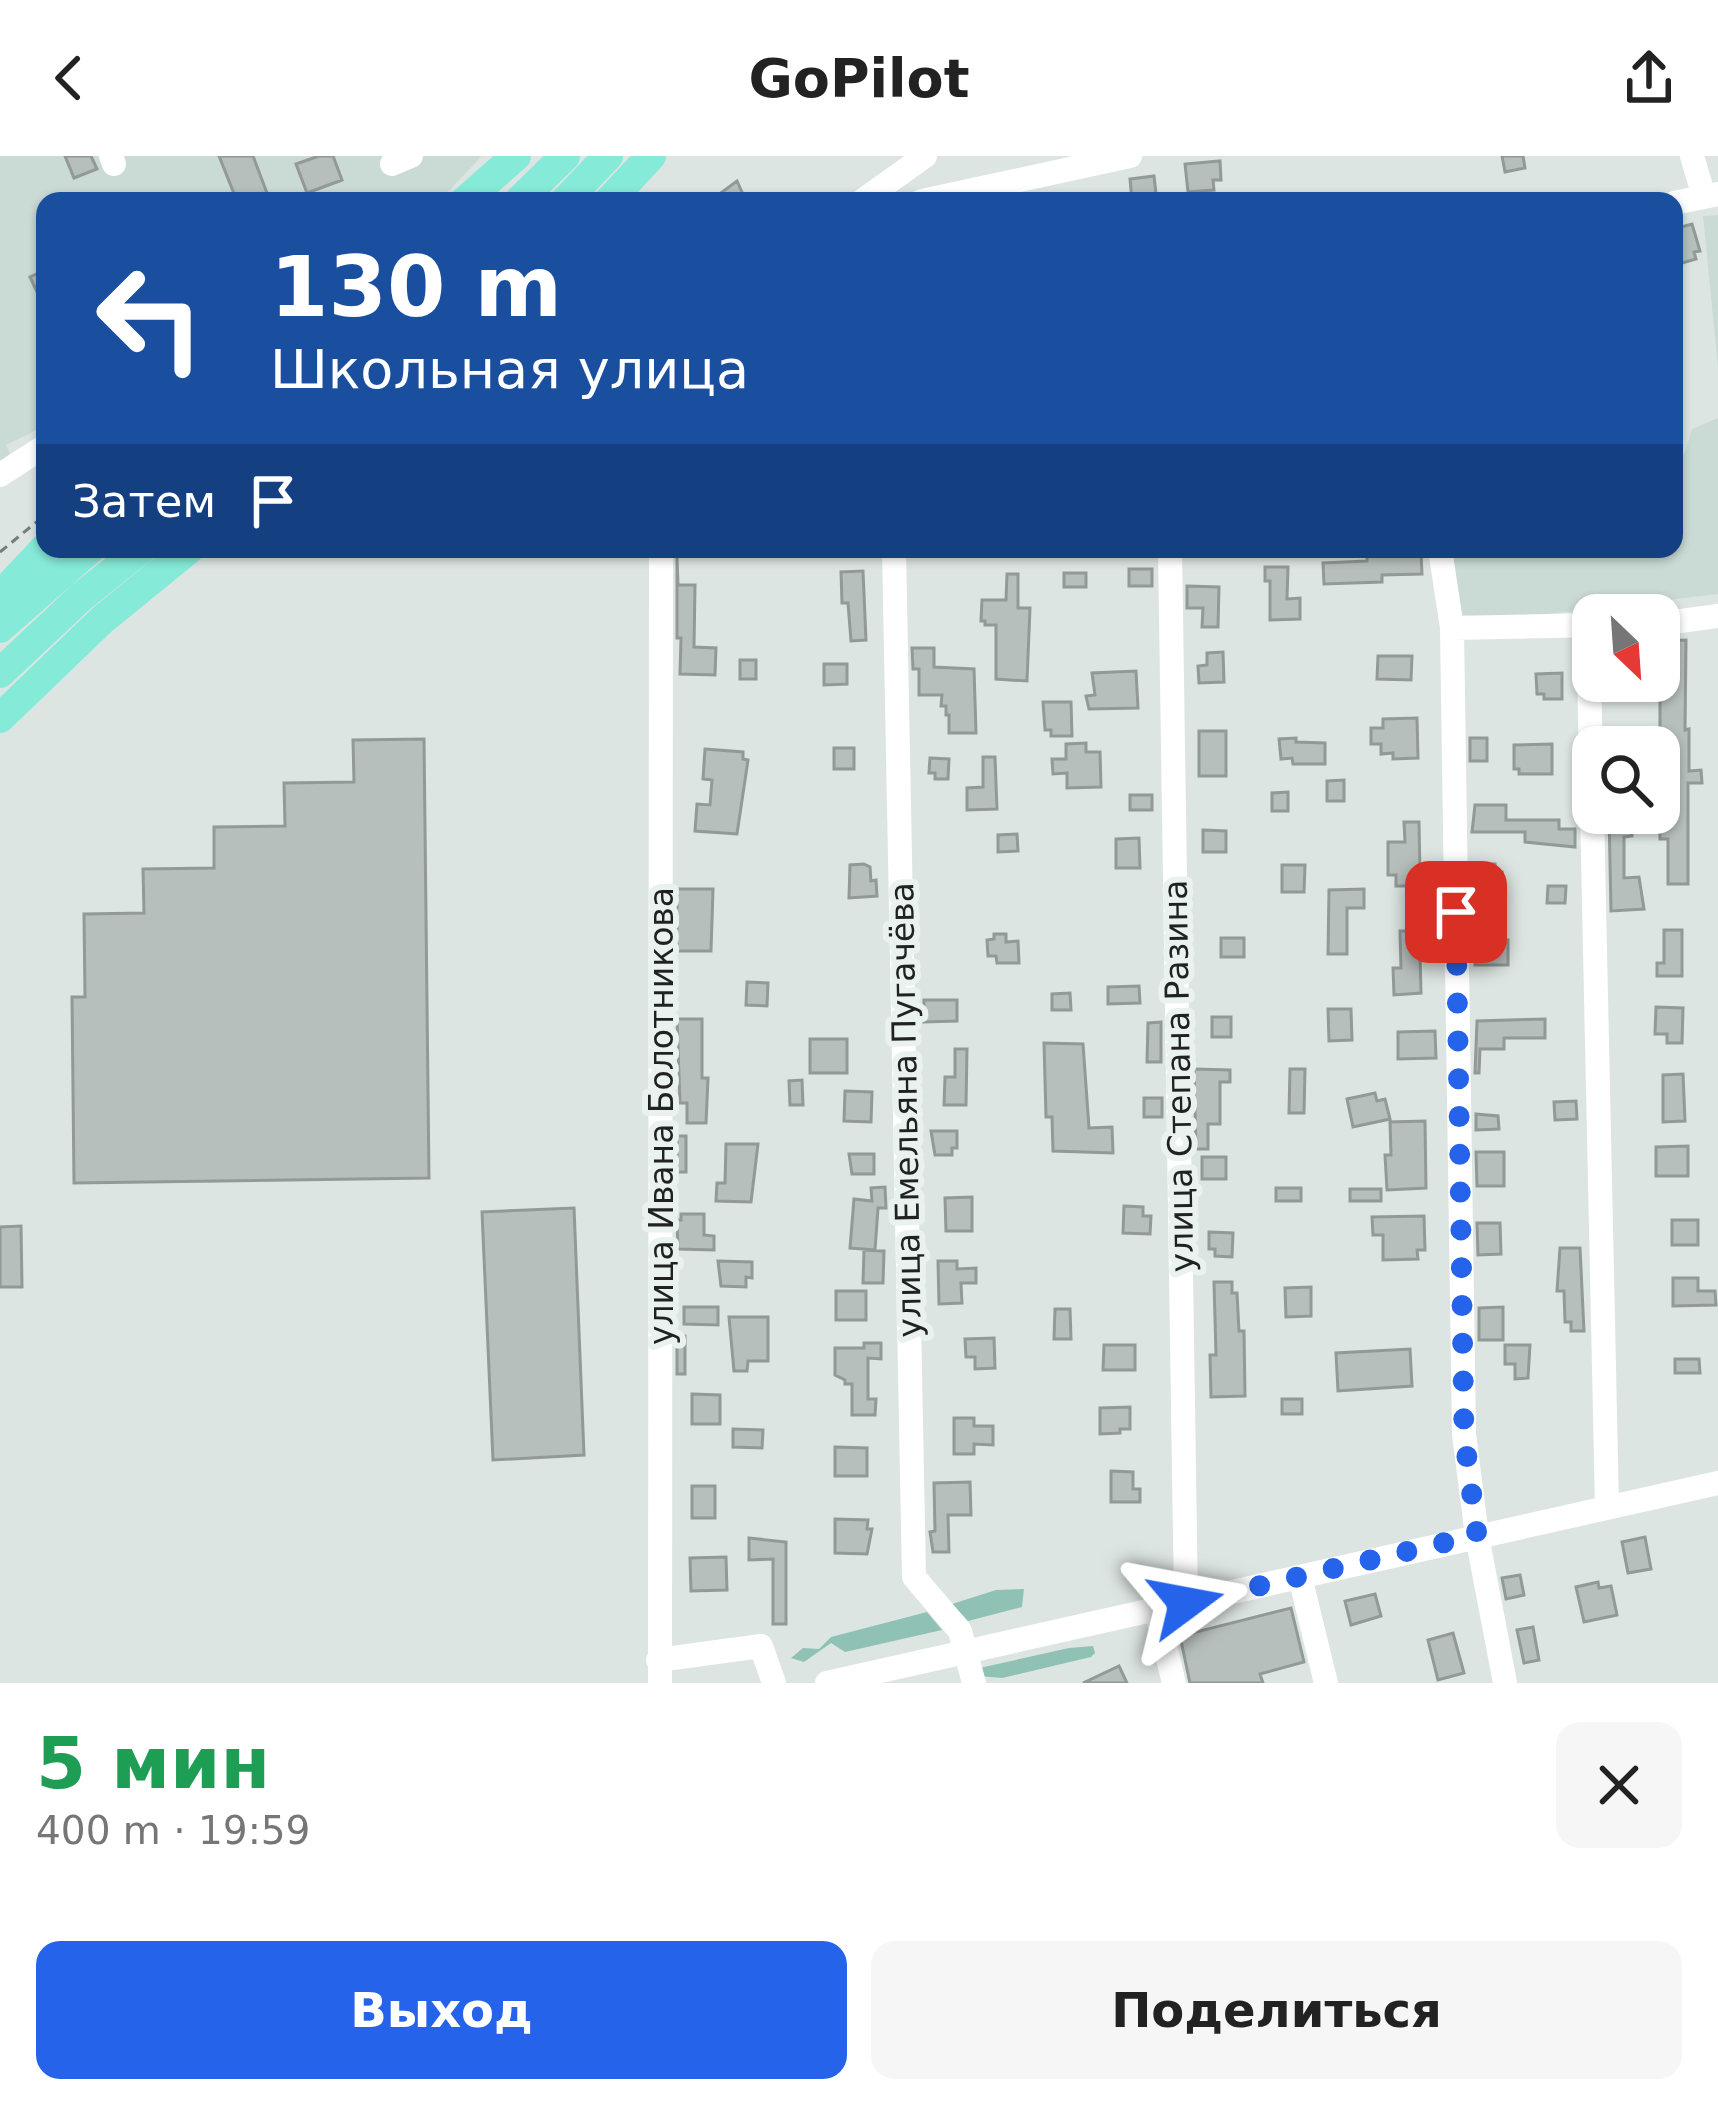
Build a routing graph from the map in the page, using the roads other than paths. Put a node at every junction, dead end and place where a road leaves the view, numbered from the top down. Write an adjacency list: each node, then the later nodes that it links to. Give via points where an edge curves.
1 (565, 156): 9 (main road)
2 (608, 156): 10 (main road)
3 (652, 156): 11 (main road)
4 (926, 156): 12 (street)
5 (1130, 156): 13 (street)
6 (1692, 156): 14 (street)
7 (507, 159): 8 (main road)
8 (474, 192)
9 (528, 192)
10 (574, 192)
11 (618, 192)
12 (875, 192)
13 (964, 192)
14 (1711, 195)
15 (36, 452): 16 (street)
16 (0, 475)
17 (36, 544): 26 (main road)
18 (36, 558): 27 (main road)
19 (80, 558): 31 (main road)
20 (130, 558): 33 (main road)
21 (179, 558): 35 (main road)
22 (661, 558): 43 (street, улица Ивана Болотникова)
23 (894, 558): 42 (street, улица Емельяна Пугачёва, via 914,1577)
24 (1170, 558): 40 (street, улица Степана Разина)
25 (1441, 558): 32 (street)
26 (0, 572)
27 (0, 596)
28 (1718, 616): 29 (street)
29 (1680, 621)
30 (1572, 625): 32 (street)
31 (0, 628)
32 (1452, 628): 38 (street, via 1464,1434)
33 (0, 673)
34 (1591, 702): 37 (street)
35 (0, 718)
36 (1718, 1483): 37 (street)
37 (1607, 1507): 38 (street)
38 (1477, 1535): 39 (street); 49 (street)
39 (1300, 1577): 40 (street); 48 (street)
40 (1186, 1603): 41 (street)
41 (1156, 1610): 42 (street); 47 (street)
42 (968, 1651): 45 (street); 46 (street)
43 (659, 1671): 44 (street, via 761,1646)
44 (774, 1683)
45 (827, 1683)
46 (974, 1683)
47 (1174, 1683)
48 (1326, 1683)
49 (1505, 1683)

